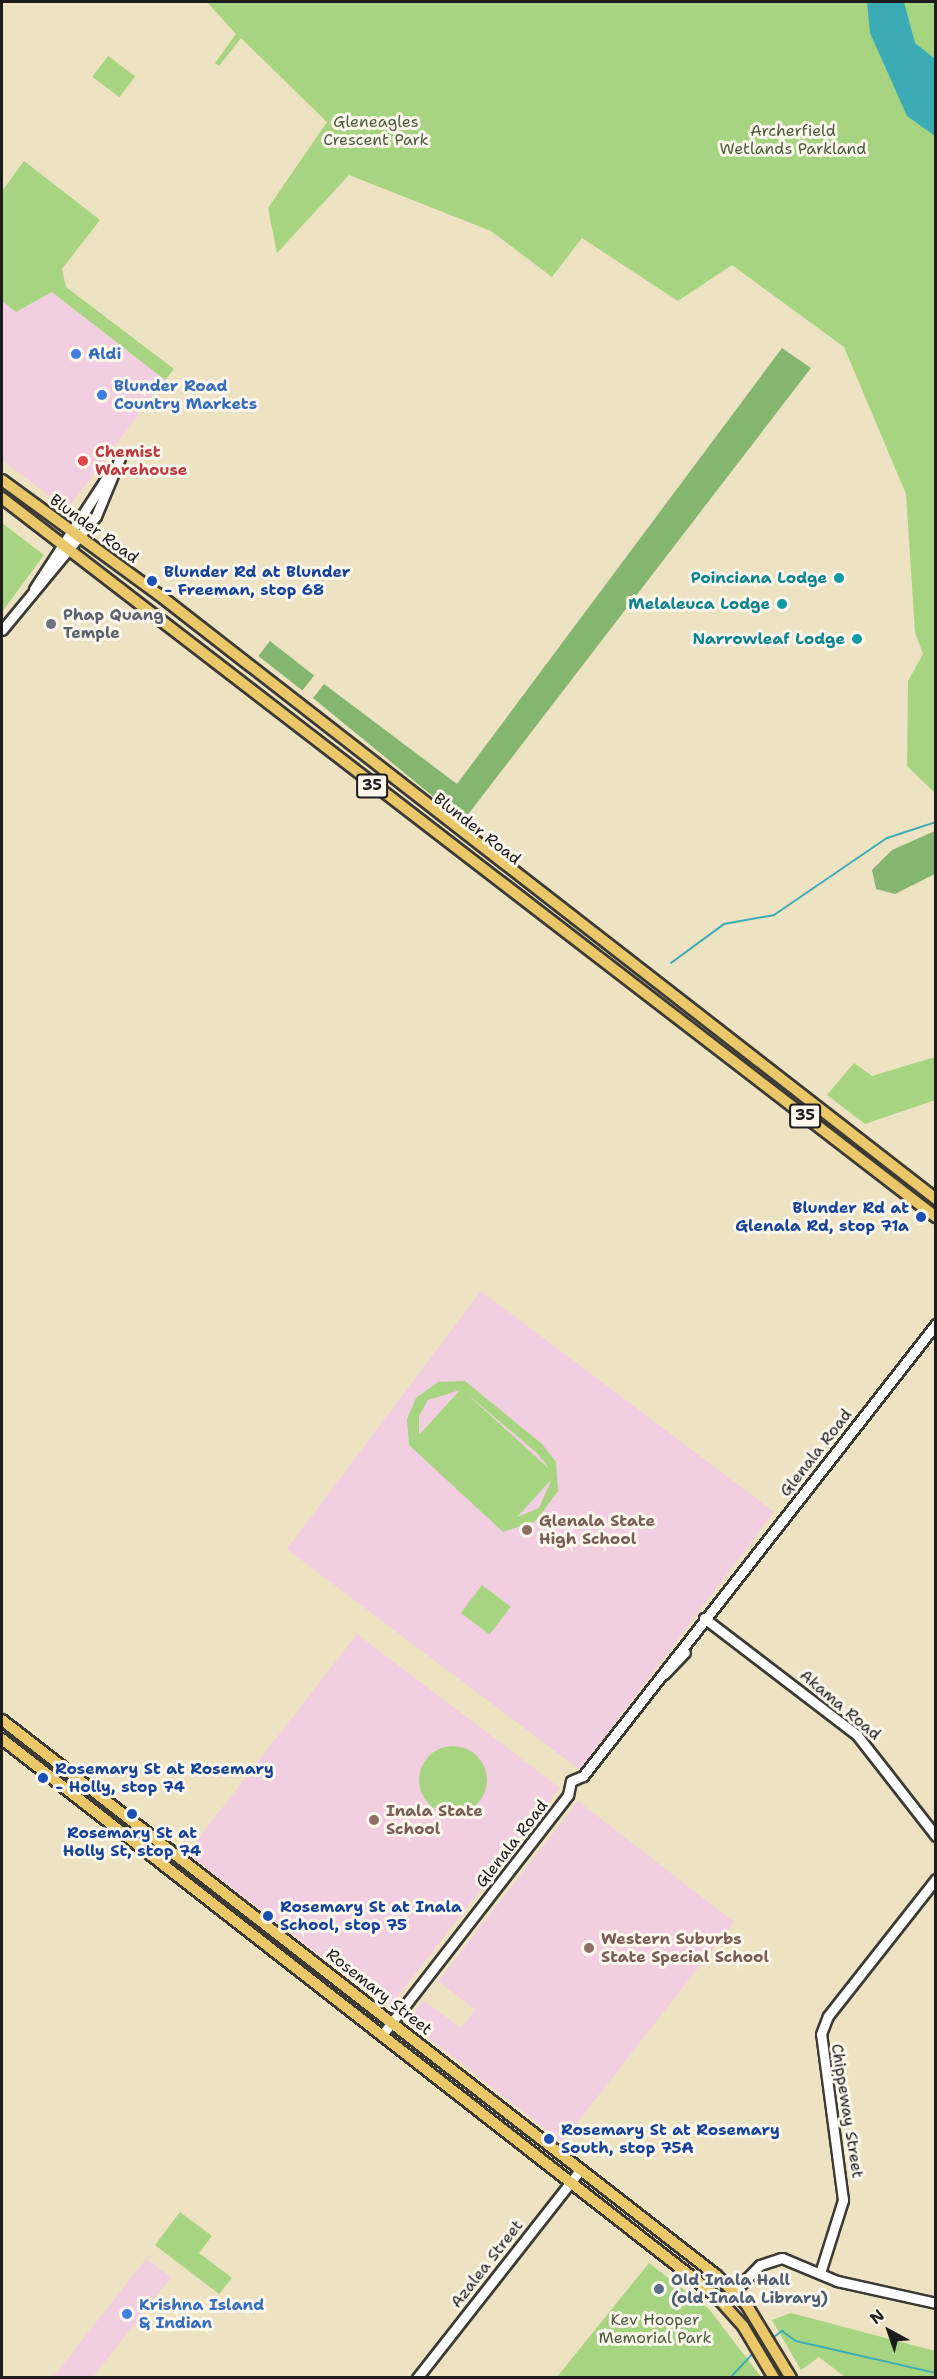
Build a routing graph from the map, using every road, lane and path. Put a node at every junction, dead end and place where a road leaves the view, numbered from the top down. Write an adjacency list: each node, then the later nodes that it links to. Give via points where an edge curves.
1 (2, 480): 3 (main road, Blunder Road / 35)
2 (2, 498): 4 (main road, Blunder Road / 35)
3 (74, 535): 3 (street, via 120,458 103,506); 4 (street); 6 (main road, Blunder Road / 35)
4 (65, 547): 5 (street); 7 (main road, Blunder Road / 35)
5 (2, 630)
6 (936, 1199)
7 (936, 1216)
8 (936, 1324): 9 (street, Glenala Road)
9 (706, 1620): 12 (street, Akama Road, via 857,1735); 14 (street, Glenala Road, via 583,1776 571,1781 568,1795)
10 (2, 1720): 14 (main road, Rosemary Street)
11 (2, 1739): 15 (main road, Rosemary Street)
12 (936, 1836)
13 (936, 1879): 18 (street, Chippeway Street, via 828,2016 821,2034 843,2200)
14 (393, 2021): 15 (street, Glenala Road); 16 (main road, Rosemary Street)
15 (382, 2035): 17 (main road, Rosemary Street)
16 (580, 2170): 17 (street, Azalea Street); 19 (main road, Rosemary Street)
17 (569, 2183): 20 (main road, Rosemary Street); 22 (street, Azalea Street)
18 (820, 2273): 19 (street, via 795,2261 770,2260); 21 (street)
19 (735, 2291): 20 (street); 24 (main road, Rosemary Street)
20 (723, 2303): 23 (main road, Rosemary Street, via 754,2342)
21 (936, 2303)
22 (417, 2378)
23 (774, 2378)
24 (791, 2378)

